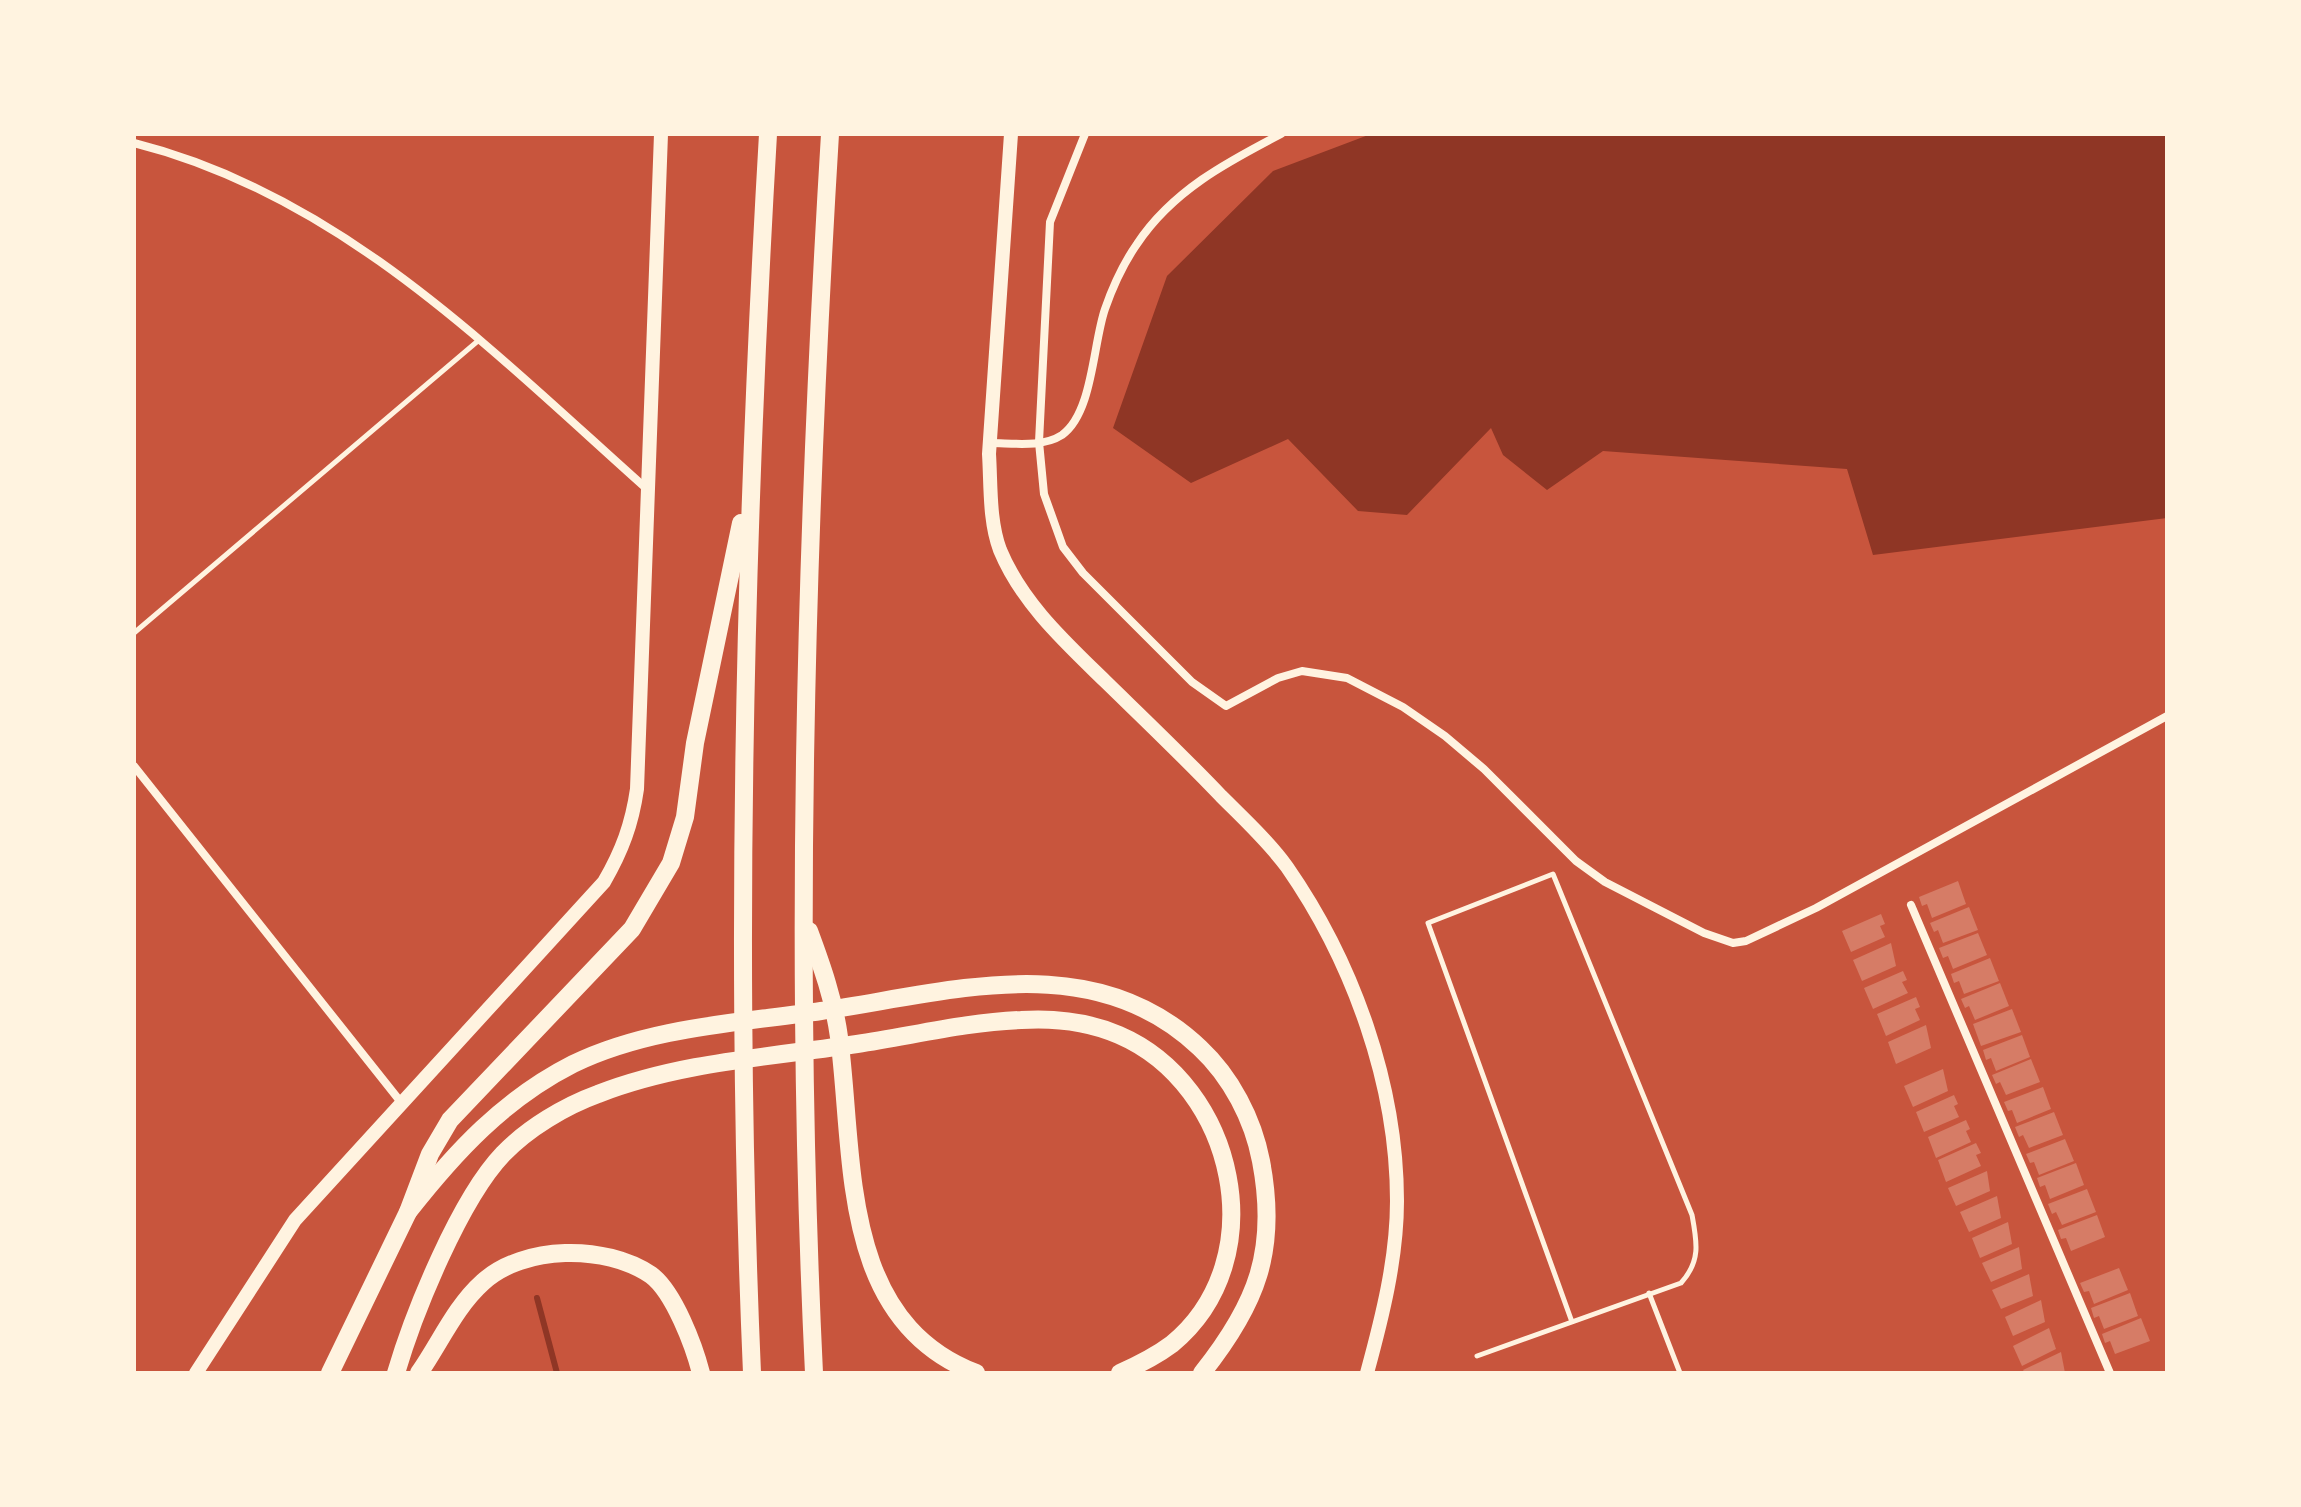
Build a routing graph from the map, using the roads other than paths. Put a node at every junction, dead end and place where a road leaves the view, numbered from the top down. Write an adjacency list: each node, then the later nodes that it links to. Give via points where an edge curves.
1 (661, 134): 12 (main road)
2 (768, 134): 11 (highway)
3 (830, 134): 17 (highway, via 808,591)
4 (1011, 134): 10 (main road)
5 (1085, 134): 9 (street, via 1050,222)
6 (1281, 134): 9 (street, via 1212,170 1158,216 1120,270 1080,410 1064,434)
7 (134, 143): 8 (street, via 188,157 297,206 386,265)
8 (479, 340): 12 (street); 13 (lane)
9 (1039, 442): 10 (street); 14 (street, via 1044,494 1063,547 1192,682 1226,706 1302,671 1347,678 1374,691 1484,769 1542,829 1605,882 1733,943 1816,908)
10 (990, 443): 33 (main road, via 991,503 999,548 1021,590 1054,631 1285,864 1323,925 1355,995 1393,1142 1397,1202 1392,1259)
11 (751, 473): 19 (highway, via 695,743 685,817 671,863 652,900 602,963 450,1120 430,1154); 28 (highway, via 744,1090)
12 (648, 490): 18 (main road, via 637,789 621,853 604,882)
13 (134, 633)
14 (2167, 716)
15 (134, 766): 18 (street)
16 (1911, 905): 35 (street)
17 (805, 919): 29 (highway); 30 (highway, via 827,981 839,1041 855,1192 873,1276 909,1327)
18 (400, 1101): 23 (main road, via 295,1220)
19 (408, 1212): 24 (highway); 32 (highway, via 482,1125 573,1064 624,1044 1010,984 1090,987 1161,1016 1188,1036 1230,1083 1258,1147 1269,1222 1264,1257 1240,1319)
20 (1649, 1293): 21 (lane); 21 (lane, via 1681,1283 1690,1272 1698,1250 1692,1215 1553,874 1428,923); 34 (lane)
21 (1572, 1322): 22 (lane)
22 (1477, 1356)
23 (196, 1373)
24 (330, 1373)
25 (396, 1373): 31 (highway, via 463,1213 502,1155 560,1112 639,1079 694,1068 1043,1020 1117,1034 1171,1069 1210,1121 1229,1182 1232,1217 1215,1285 1173,1343)
26 (419, 1373): 27 (highway, via 482,1283 503,1267 538,1255 595,1256 625,1262 653,1277 677,1311)
27 (701, 1373)
28 (752, 1373)
29 (814, 1373)
30 (976, 1373)
31 (1120, 1373)
32 (1202, 1373)
33 (1367, 1373)
34 (1680, 1373)
35 (2110, 1373)

